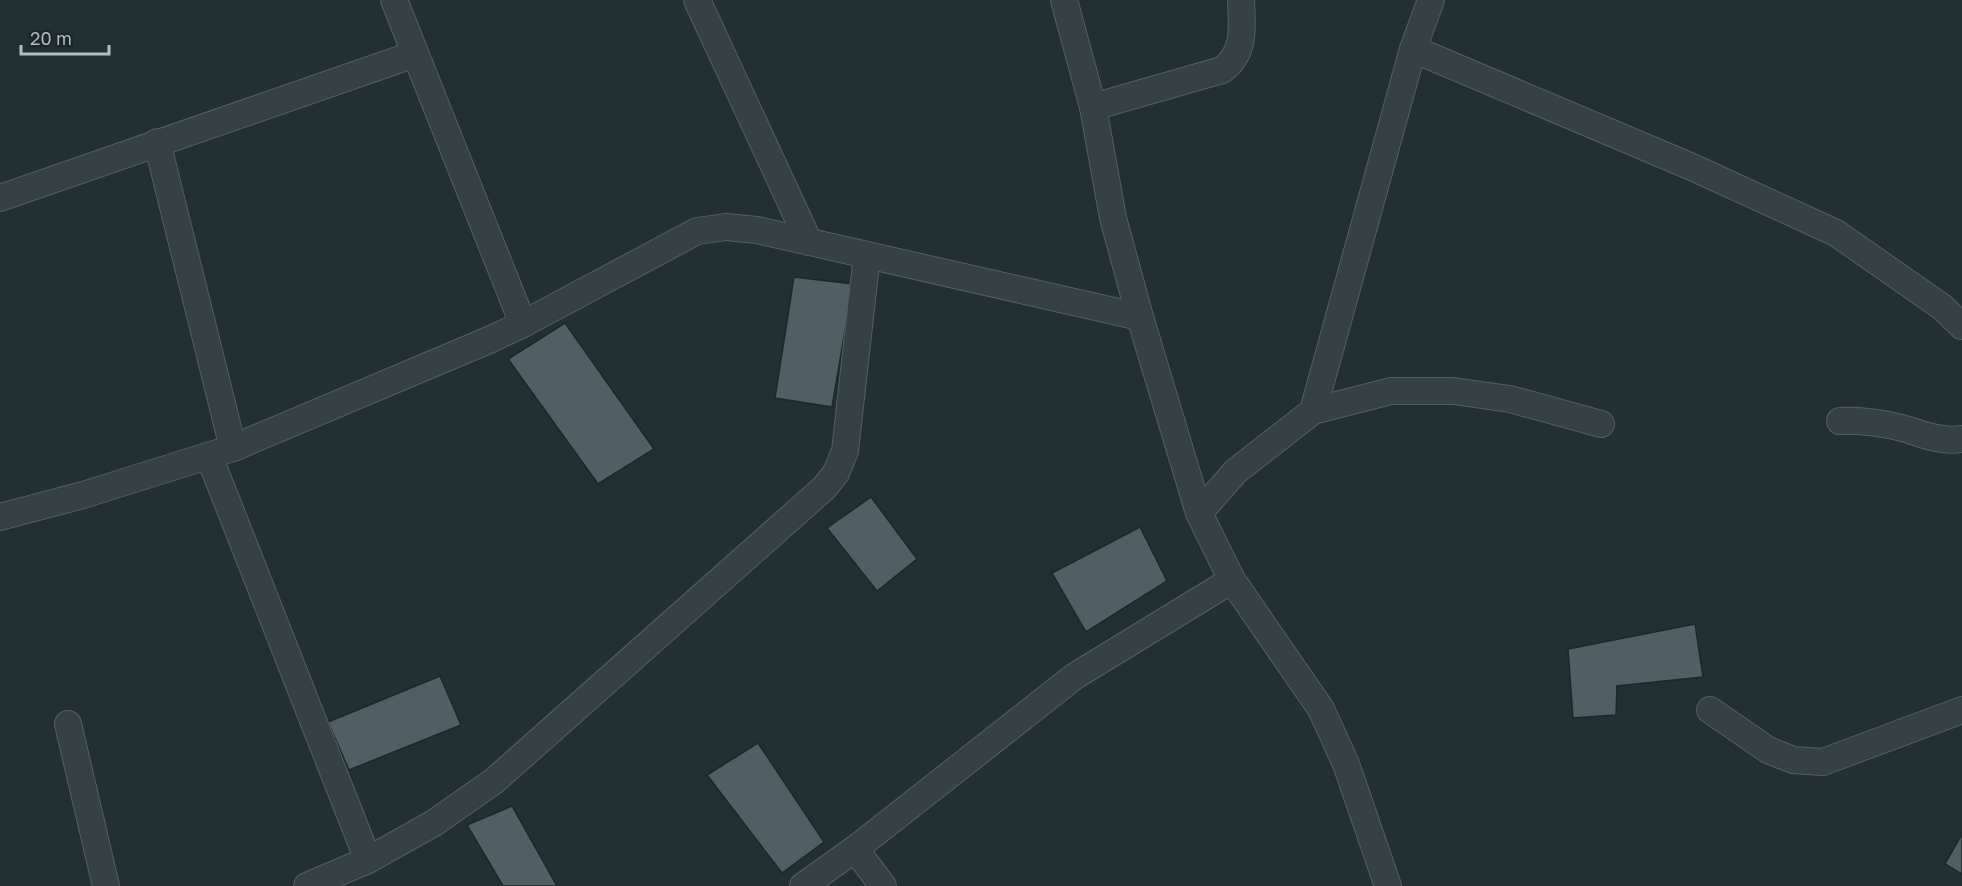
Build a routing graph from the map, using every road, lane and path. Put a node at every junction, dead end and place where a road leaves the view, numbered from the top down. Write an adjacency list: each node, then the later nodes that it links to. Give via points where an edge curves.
1 (394, 0): 7 (street)
2 (697, 0): 11 (street)
3 (1064, 0): 8 (street)
4 (1241, 0): 8 (street, via 1238,51 1221,70)
5 (1431, 0): 6 (street)
6 (1413, 49): 15 (street, via 1692,167 1836,233 1942,307); 16 (street)
7 (415, 54): 9 (street); 14 (street)
8 (1093, 107): 13 (street, via 1113,218)
9 (157, 142): 10 (street); 20 (street)
10 (0, 198)
11 (810, 242): 12 (street); 14 (street, via 757,230 726,227 697,231)
12 (867, 255): 13 (street); 28 (street, via 845,451 836,473 824,488 494,781 434,823)
13 (1140, 316): 21 (street)
14 (523, 324): 20 (street)
15 (1962, 326)
16 (1313, 411): 18 (street, via 1391,391 1453,392 1510,399); 21 (street, via 1236,471)
17 (1840, 421): 19 (street, via 1901,428 1935,439)
18 (1601, 424)
19 (1962, 439)
20 (221, 452): 22 (street); 28 (street)
21 (1199, 513): 23 (street)
22 (0, 517)
23 (1232, 579): 27 (street, via 1075,676); 33 (street, via 1321,709 1346,764)
24 (1710, 710): 25 (street, via 1768,750 1793,760 1823,762)
25 (1962, 710)
26 (68, 724): 29 (street)
27 (855, 849): 31 (street); 32 (street)
28 (368, 860): 30 (street)
29 (106, 886)
30 (307, 886)
31 (804, 886)
32 (884, 886)
33 (1388, 886)

